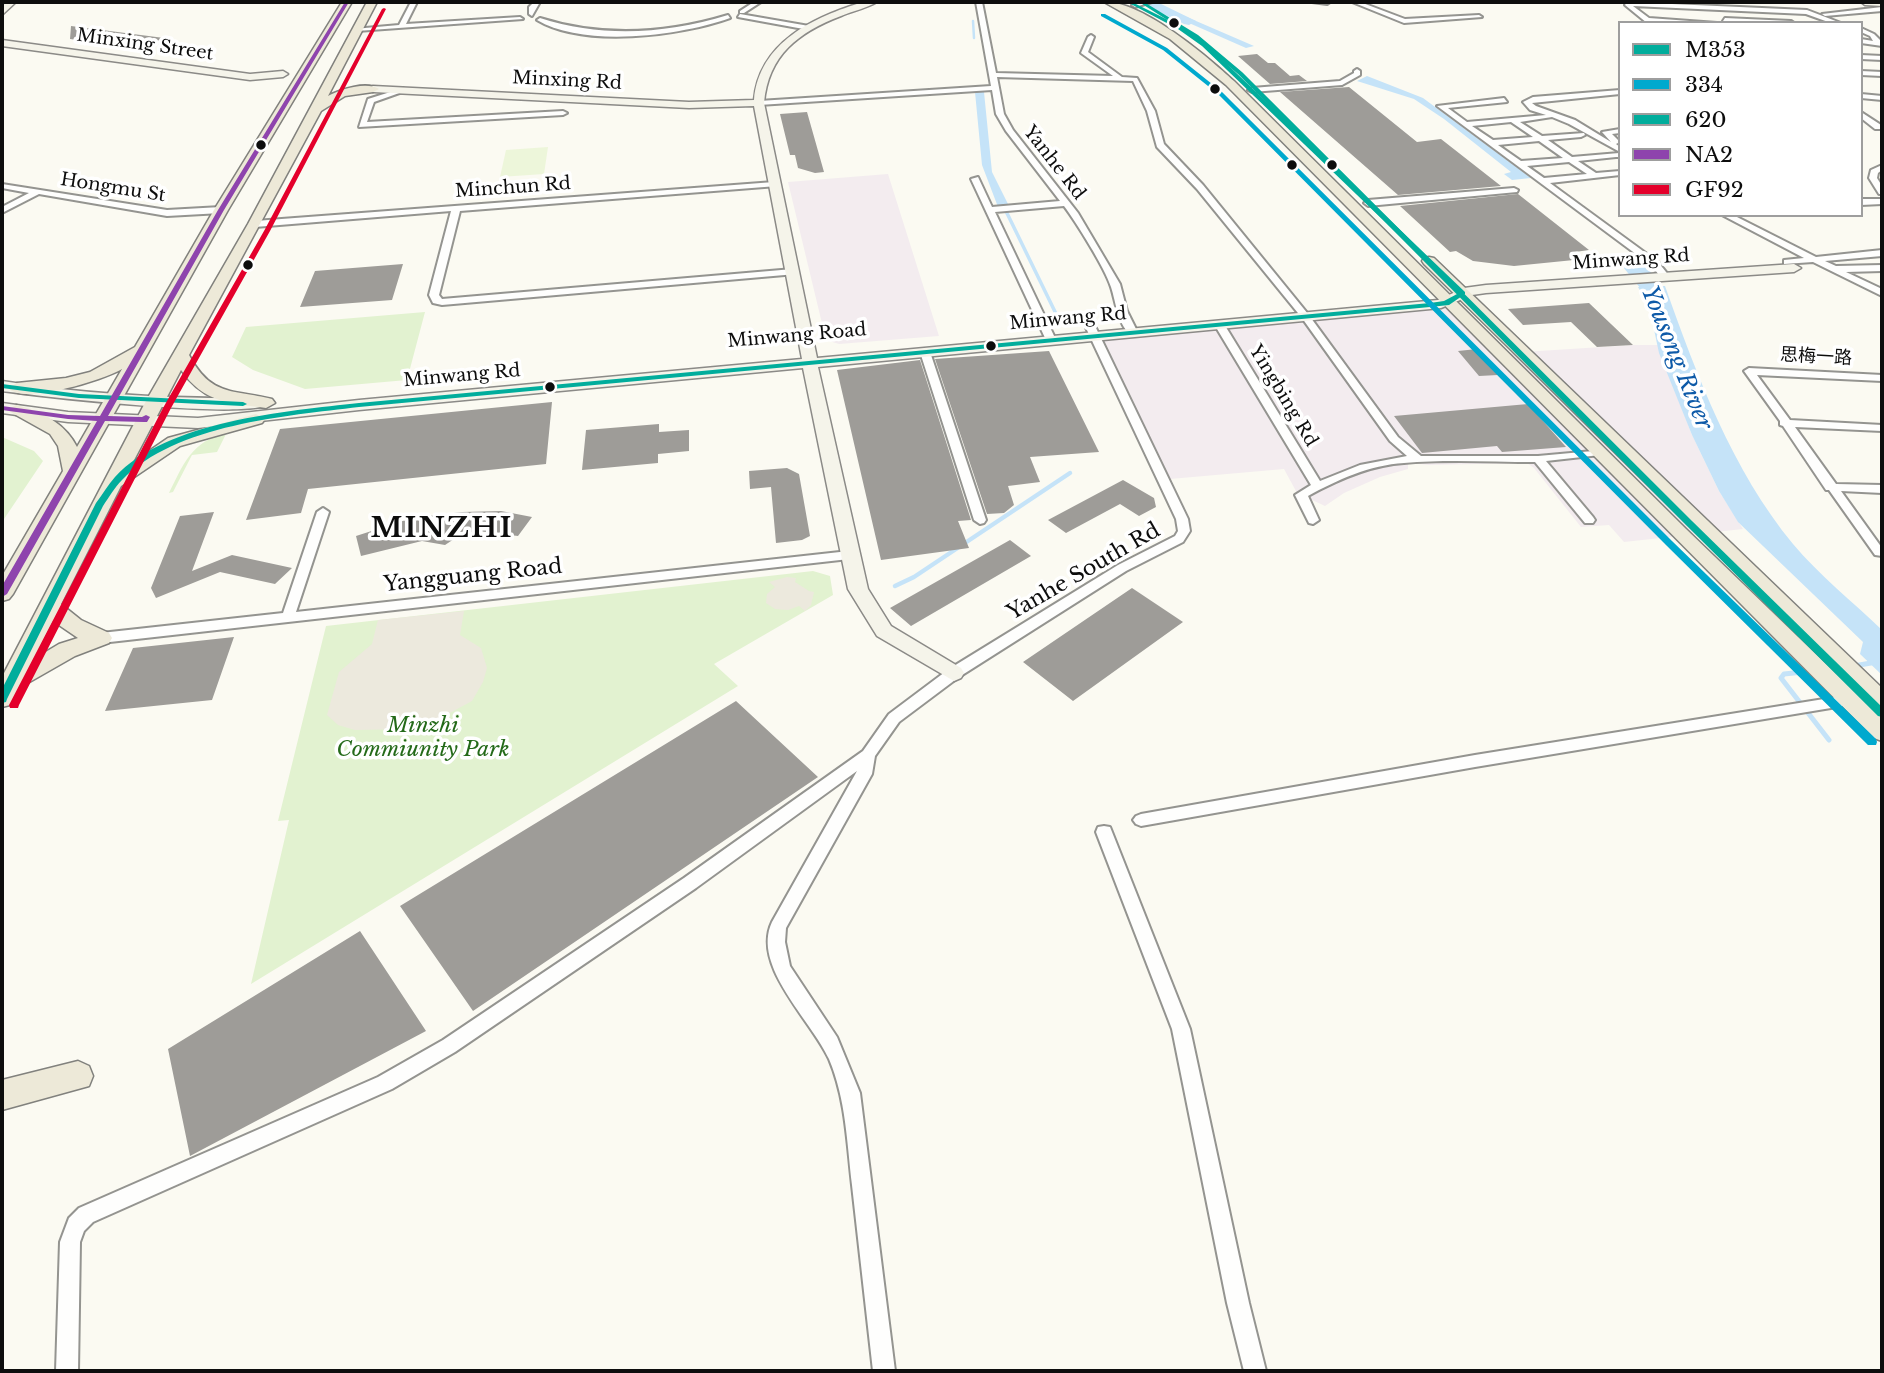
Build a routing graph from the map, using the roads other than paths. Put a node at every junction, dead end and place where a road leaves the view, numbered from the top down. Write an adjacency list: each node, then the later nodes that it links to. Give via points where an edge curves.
1 (11, 2): 19 (street)
2 (341, 2): 3 (street)
3 (347, 2): 38 (main road)
4 (372, 2): 31 (main road)
5 (414, 2): 29 (street)
6 (537, 2): 20 (street)
7 (758, 2): 21 (street)
8 (872, 2): 30 (street)
9 (979, 2): 44 (street, Yanhe Rd)
10 (1109, 2): 98 (main road, via 1158,27 1214,68)
11 (1315, 2): 12 (street)
12 (1327, 2)
13 (1355, 2): 23 (street, via 1405,21)
14 (1865, 2): 16 (street)
15 (1139, 3): 50 (main road, via 1204,45)
16 (1882, 3)
17 (1724, 8): 26 (street, via 1627,4); 27 (street, via 1730,18); 28 (street, via 1807,12)
18 (1882, 9): 22 (street)
19 (2, 12)
20 (532, 14): 24 (street); 25 (street, via 545,16)
21 (741, 14): 25 (street, via 724,13 728,17 692,29 652,33 575,30); 30 (street)
22 (1825, 14)
23 (1479, 18)
24 (520, 19): 25 (street); 29 (street)
25 (540, 20)
26 (1648, 21)
27 (1724, 21)
28 (1832, 21)
29 (401, 27): 31 (street)
30 (809, 28): 55 (street, via 780,49 768,65)
31 (357, 29): 39 (main road)
32 (1863, 31): 34 (street)
33 (1091, 37): 45 (street, via 1084,53)
34 (1880, 43)
35 (2, 46): 41 (street, Minxing Street, via 250,77); 48 (street, Minxing Street)
36 (1863, 58): 37 (street)
37 (1882, 58)
38 (313, 60): 41 (main road); 48 (main road)
39 (333, 73): 47 (main road, via 342,83); 56 (main road)
40 (1357, 73): 50 (street, via 1342,83)
41 (283, 74)
42 (1863, 74): 43 (street)
43 (1882, 74)
44 (994, 75): 45 (street); 46 (street, Yanhe Rd)
45 (1119, 77): 99 (street, via 1135,79 1151,111 1160,145 1200,187)
46 (993, 88): 55 (street); 82 (street, Yanhe Rd, via 1004,122)
47 (373, 89): 49 (street, Minxing Rd); 56 (main road, via 342,93)
48 (281, 90): 86 (main road)
49 (403, 90): 55 (street, Minxing Rd, via 679,104); 57 (street, via 371,101 362,125)
50 (1252, 90): 83 (main road)
51 (1618, 92): 67 (street, via 1527,102)
52 (1863, 96): 53 (street)
53 (1882, 98)
54 (1504, 100): 61 (street, via 1441,106)
55 (758, 103): 75 (street)
56 (315, 109): 89 (main road)
57 (563, 113)
58 (1863, 115): 62 (street)
59 (1548, 117): 60 (street)
60 (1513, 120): 61 (street); 65 (street)
61 (1465, 124): 66 (street)
62 (1880, 127)
63 (1618, 131): 67 (street, via 1606,134)
64 (1581, 135): 65 (street)
65 (1541, 138): 66 (street); 68 (street)
66 (1490, 143): 69 (street)
67 (1618, 150): 68 (street)
68 (1571, 159): 69 (street); 72 (street)
69 (1518, 164): 74 (street)
70 (1882, 167): 79 (street, via 1873,178)
71 (1618, 173): 72 (street)
72 (1594, 175): 74 (street)
73 (975, 178): 87 (street)
74 (1542, 181): 96 (street, via 1655,264)
75 (774, 184): 84 (street, Minchun Rd); 95 (street)
76 (2, 186): 78 (street, Hongmu St)
77 (1514, 190): 83 (street)
78 (37, 192): 85 (street); 86 (street, Hongmu St, via 167,213)
79 (1882, 192)
80 (1863, 202): 81 (street)
81 (1882, 202)
82 (1066, 203): 87 (street); 101 (street, Yanhe Rd, via 1115,284)
83 (1368, 203): 98 (main road)
84 (456, 208): 89 (street, Minchun Rd); 95 (street, via 436,301)
85 (2, 210)
86 (221, 210): 104 (main road)
87 (994, 210): 103 (street)
88 (1730, 217): 91 (street)
89 (255, 224): 106 (main road)
90 (1882, 253): 91 (street, Minwang Rd)
91 (1812, 259): 92 (street, Minwang Rd); 93 (street)
92 (1790, 265): 93 (street, Minwang Rd); 96 (street, Minwang Rd)
93 (1831, 268): 94 (street, Minwang Rd); 97 (street)
94 (1882, 268)
95 (793, 272): 107 (street)
96 (1660, 275): 98 (street, Minwang Rd)
97 (1882, 293)
98 (1453, 295): 99 (street, Minwang Rd); 118 (main road); 138 (main road, via 1836,657)
99 (1301, 313): 100 (street, Minwang Rd); 101 (street); 119 (street, via 1394,439)
100 (1219, 324): 101 (street, Minwang Rd); 122 (street, Yingbing Rd)
101 (1131, 329): 102 (street, Minwang Rd)
102 (1093, 332): 103 (street, Minwang Rd); 136 (street, Yanhe South Rd, via 1184,531 1179,539 1122,568)
103 (1049, 337): 105 (street, Minwang Rd); 107 (street, Minwang Road)
104 (146, 344): 109 (main road, via 114,369 88,379 57,386); 110 (main road)
105 (925, 352): 107 (street, Minwang Rd); 127 (street)
106 (181, 354): 111 (main road); 113 (main road, via 199,387)
107 (809, 359): 113 (street, Minwang Rd); 131 (street)
108 (1882, 378): 116 (street, 思梅一路, via 1749,371)
109 (10, 387): 110 (street)
110 (116, 399): 111 (street); 114 (main road)
111 (155, 401): 113 (street); 115 (main road)
112 (9, 409): 114 (street); 121 (main road, via 63,435)
113 (260, 411): 115 (street, via 198,423); 123 (main road, via 174,442)
114 (103, 418): 115 (street); 121 (main road)
115 (144, 420): 123 (main road)
116 (1784, 423): 117 (street); 124 (street)
117 (1882, 428)
118 (1600, 452): 120 (street); 138 (main road, via 1809,660)
119 (1418, 459): 120 (street); 122 (street, via 1360,467)
120 (1538, 459): 129 (street)
121 (72, 472): 132 (main road)
122 (1317, 486): 128 (street, via 1301,495)
123 (110, 487): 133 (main road)
124 (1830, 487): 125 (street); 130 (street)
125 (1882, 489)
126 (323, 512): 134 (street)
127 (980, 520)
128 (1313, 520)
129 (1589, 520)
130 (1880, 552)
131 (849, 555): 134 (street, Yangguang Road); 136 (street, via 858,589 884,631)
132 (2, 594)
133 (50, 605): 135 (main road, via 83,633); 137 (main road)
134 (288, 617): 135 (street, Yangguang Road)
135 (101, 638): 137 (main road, via 67,650)
136 (954, 673): 140 (street, via 894,718)
137 (6, 691)
138 (1859, 695): 139 (main road); 141 (street)
139 (1882, 733)
140 (868, 755): 145 (street, via 514,1004 385,1083 86,1215 76,1225 70,1242); 146 (street, via 864,774 778,927 774,945 782,971 839,1058 851,1093)
141 (1141, 820)
142 (1104, 832): 147 (street, via 1181,1029)
143 (78, 1076): 144 (main road)
144 (2, 1095)
145 (67, 1371)
146 (884, 1371)
147 (1255, 1371)

